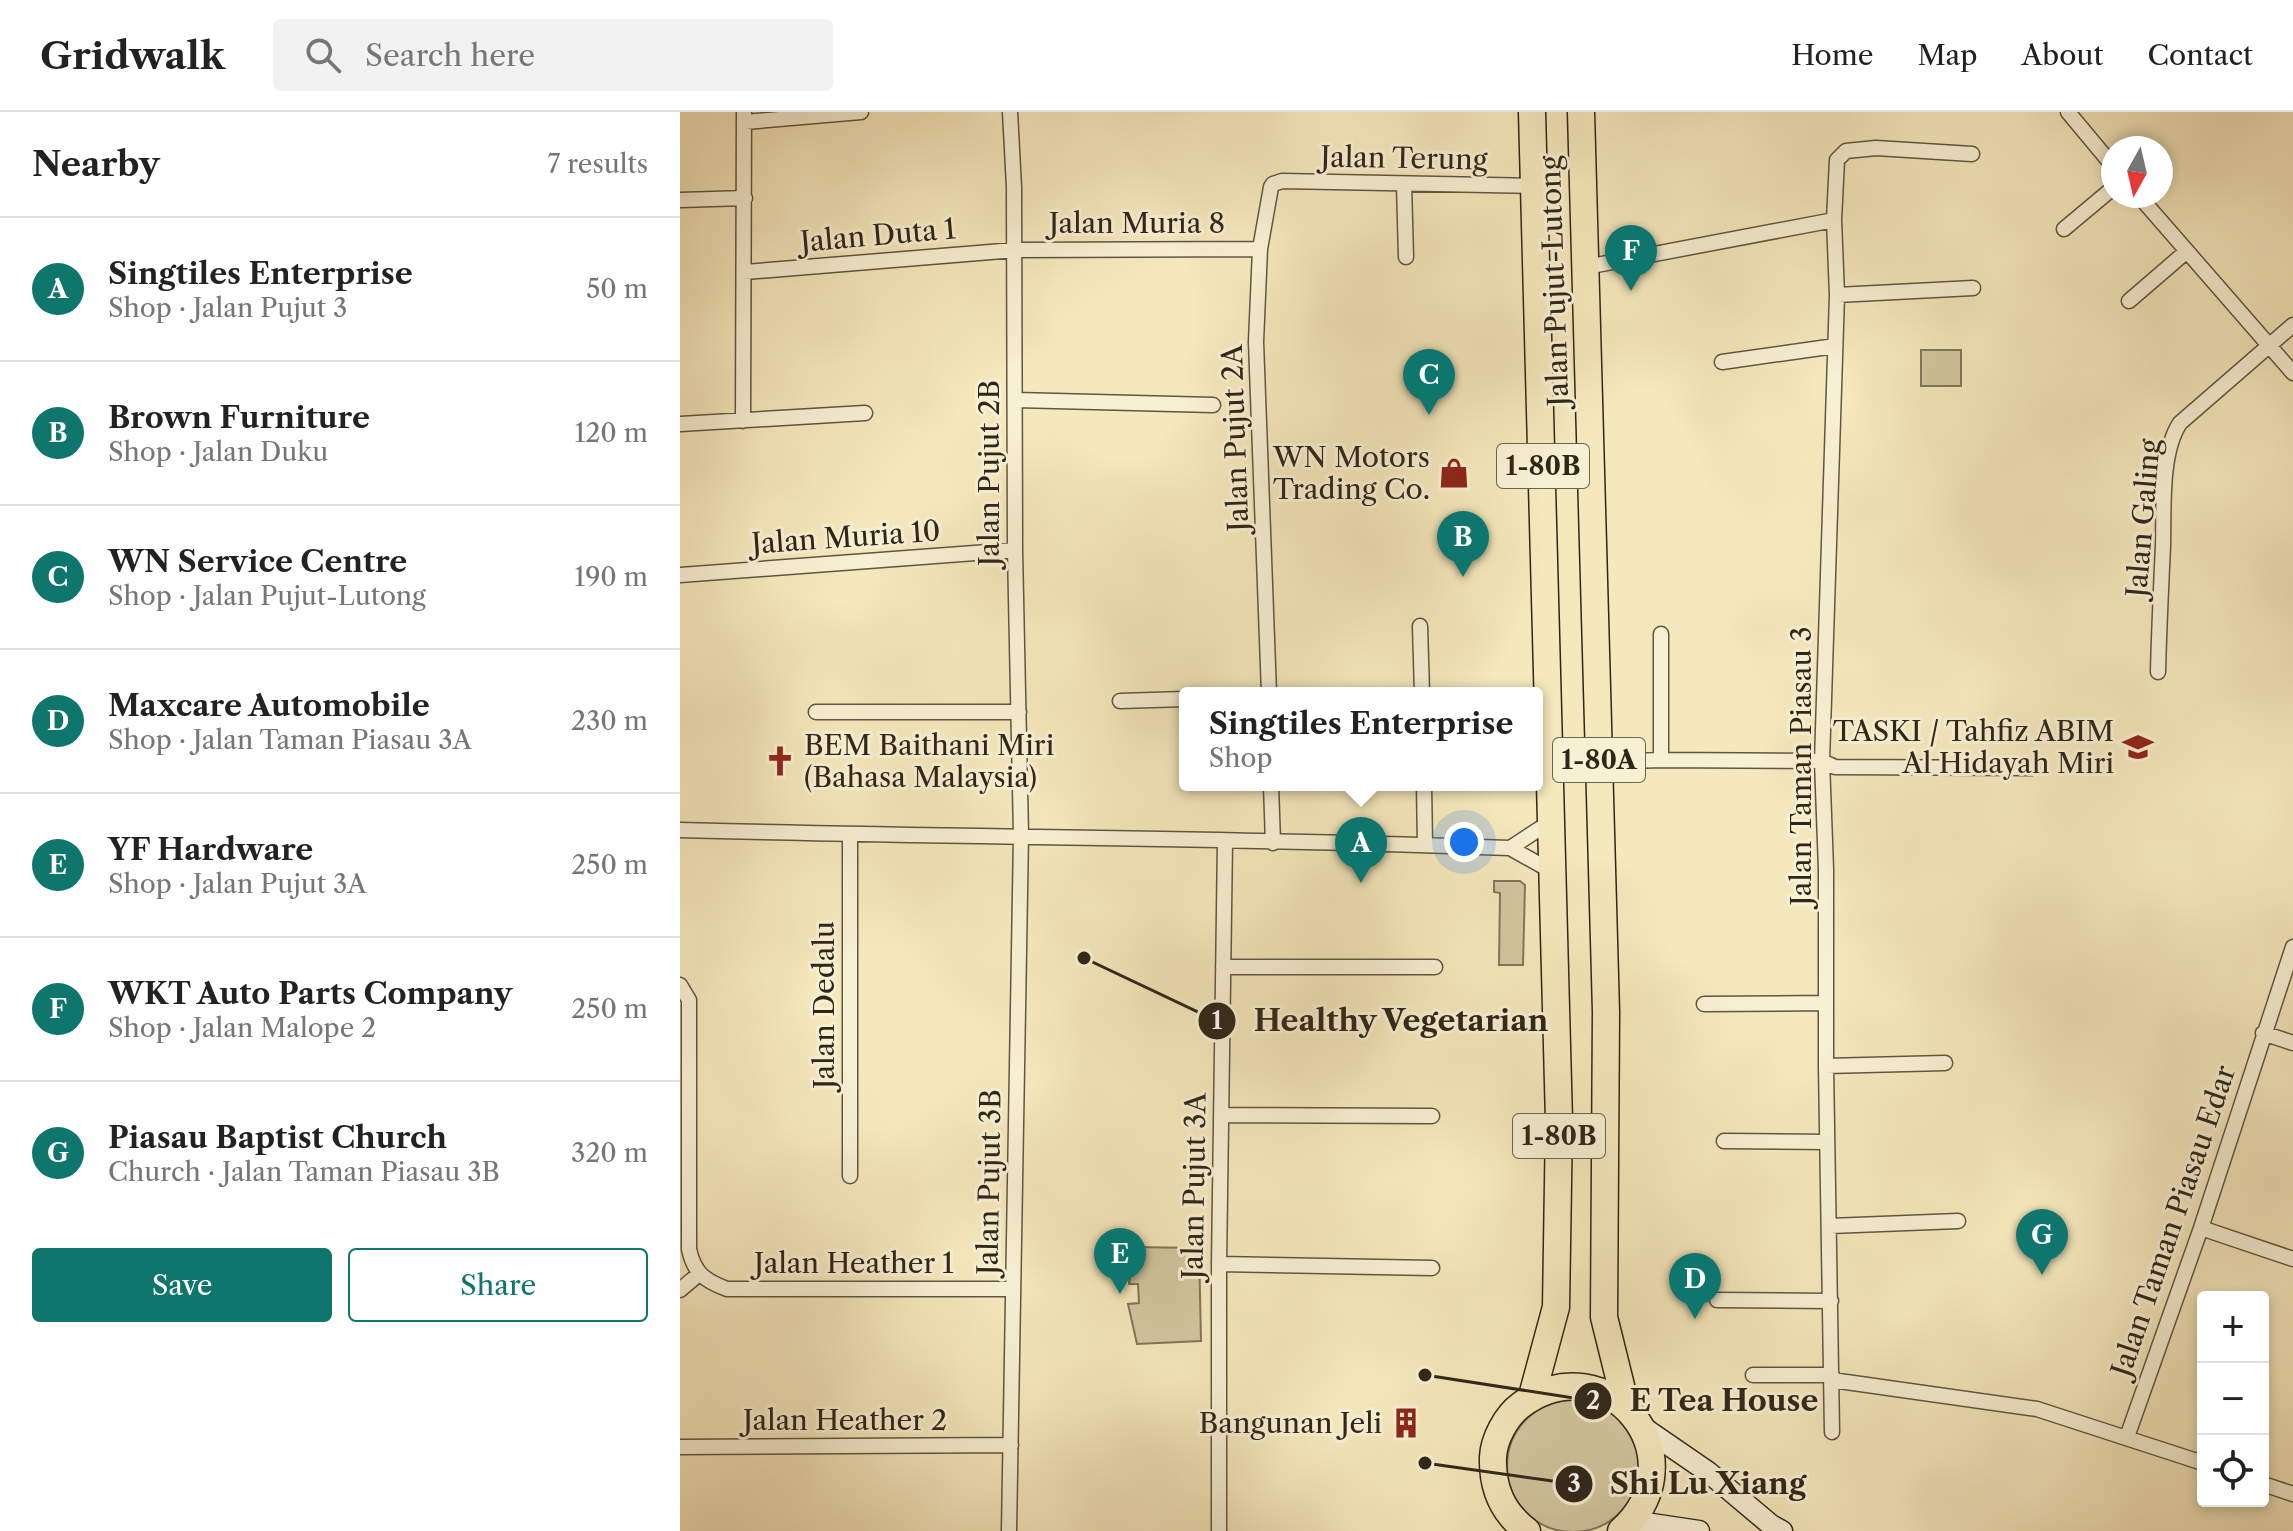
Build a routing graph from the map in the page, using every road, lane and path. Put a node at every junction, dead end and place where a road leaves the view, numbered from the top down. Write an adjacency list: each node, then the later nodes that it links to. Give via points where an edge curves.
1 (861, 112): 6 (street)
2 (1010, 112): 19 (street, Jalan Pujut 2B)
3 (1532, 112): 11 (highway, Jalan Pujut-Lutong / 1-80B)
4 (1581, 112): 22 (highway, Jalan Pujut-Lutong / 1-80A)
5 (2068, 112): 7 (street)
6 (745, 117): 12 (street)
7 (2101, 152)
8 (1972, 154): 16 (street, Jalan Taman Piasau 3, via 1846,151 1837,160)
9 (1273, 184): 10 (street, Jalan Terung); 18 (street, Jalan Pujut 2A)
10 (1404, 185): 11 (street, Jalan Terung); 21 (street)
11 (1535, 186): 54 (highway, Jalan Pujut-Lutong / 1-80B)
12 (745, 198): 14 (street); 23 (street)
13 (2101, 198): 17 (street)
14 (680, 200)
15 (2149, 208): 20 (street)
16 (1834, 220): 22 (street); 25 (street, Jalan Taman Piasau 3)
17 (2064, 229)
18 (1260, 249): 19 (street, Jalan Muria 8); 42 (street, Jalan Pujut 2A, via 1257,377)
19 (1015, 250): 23 (street, Jalan Duta 1); 32 (street, Jalan Pujut 2B)
20 (2187, 251): 26 (street); 28 (street)
21 (1406, 257)
22 (1586, 267): 50 (highway, Jalan Pujut-Lutong / 1-80A)
23 (745, 272): 35 (street)
24 (1973, 288): 25 (street)
25 (1837, 295): 29 (street, Jalan Taman Piasau 3)
26 (2129, 301)
27 (2293, 325): 28 (street, Jalan Galing)
28 (2269, 345): 31 (street); 41 (street, Jalan Galing, via 2173,433 2165,490)
29 (1835, 346): 30 (street); 49 (street, Jalan Taman Piasau 3)
30 (1722, 362)
31 (2293, 373)
32 (1015, 400): 33 (street); 37 (street, Jalan Pujut 2B)
33 (1213, 405)
34 (865, 413): 35 (street)
35 (743, 421): 36 (street)
36 (680, 424)
37 (1015, 550): 38 (street, Jalan Muria 10); 47 (street, Jalan Pujut 2B)
38 (680, 575)
39 (1420, 626): 43 (street)
40 (1661, 634): 48 (street)
41 (2158, 672)
42 (1269, 687)
43 (1422, 687)
44 (1179, 699): 45 (street)
45 (1120, 701)
46 (816, 712): 47 (street)
47 (1019, 712): 57 (street, Jalan Pujut 2B)
48 (1661, 760): 49 (street); 50 (street)
49 (1822, 761): 51 (street, via 1835,767); 67 (street, Jalan Taman Piasau 3)
50 (1599, 762): 92 (highway, Jalan Pujut-Lutong / 1-80A, via 1606,1012 1604,1317)
51 (2032, 768)
52 (1271, 791): 59 (street)
53 (1424, 791): 60 (street)
54 (1553, 820): 61 (street); 62 (highway, Jalan Pujut-Lutong / 1-80B)
55 (680, 830): 56 (street)
56 (850, 835): 57 (street); 77 (street, Jalan Dedalu)
57 (1021, 835): 58 (street); 85 (street, Jalan Pujut 3B)
58 (1225, 841): 59 (street); 64 (street, Jalan Pujut 3A)
59 (1273, 843): 60 (street)
60 (1425, 845): 61 (street)
61 (1510, 848): 62 (street)
62 (1554, 873): 91 (highway, Jalan Pujut-Lutong / 1-80B, via 1556,1307)
63 (2293, 947): 69 (street, Jalan Taman Piasau Edar)
64 (1223, 967): 65 (street); 73 (street, Jalan Pujut 3A)
65 (1435, 967)
66 (680, 985): 84 (street, via 689,1000 689,1249)
67 (1826, 1003): 68 (street); 72 (street, Jalan Taman Piasau 3)
68 (1704, 1004)
69 (2263, 1033): 70 (street); 80 (street, Jalan Taman Piasau Edar)
70 (2293, 1043)
71 (1945, 1063): 72 (street)
72 (1826, 1066): 76 (street, Jalan Taman Piasau 3)
73 (1221, 1115): 74 (street); 82 (street, Jalan Pujut 3A)
74 (1432, 1116)
75 (1724, 1141): 76 (street)
76 (1827, 1142): 79 (street, Jalan Taman Piasau 3)
77 (850, 1176)
78 (1958, 1221): 79 (street)
79 (1830, 1226): 88 (street, Jalan Taman Piasau 3)
80 (2201, 1228): 81 (street); 95 (street, Jalan Taman Piasau Edar)
81 (2293, 1259)
82 (1219, 1264): 83 (street); 104 (street, Jalan Pujut 3A)
83 (1432, 1268)
84 (699, 1274): 85 (street, Jalan Heather 1, via 727,1289); 86 (street)
85 (1013, 1289): 96 (street, Jalan Pujut 3B)
86 (680, 1290)
87 (1717, 1300): 88 (street)
88 (1831, 1301): 90 (street, Jalan Taman Piasau 3)
89 (1753, 1375): 90 (street)
90 (1832, 1378): 94 (street, Jalan Taman Piasau 3); 95 (street, via 2037,1409)
91 (1532, 1396): 92 (highway, via 1580,1387); 102 (highway, via 1502,1427 1493,1450 1495,1487)
92 (1626, 1406): 93 (highway)
93 (1644, 1428): 101 (highway, via 1653,1459 1649,1492); 106 (street)
94 (1832, 1432)
95 (2127, 1437): 98 (street)
96 (1011, 1445): 97 (street, Jalan Heather 2); 103 (street, Jalan Pujut 3B)
97 (680, 1447)
98 (2197, 1461)
99 (2269, 1486): 100 (street)
100 (2293, 1494)
101 (1627, 1526): 105 (street)
102 (1518, 1527)
103 (1009, 1531)
104 (1219, 1531)
105 (1699, 1531)
106 (1782, 1531)

